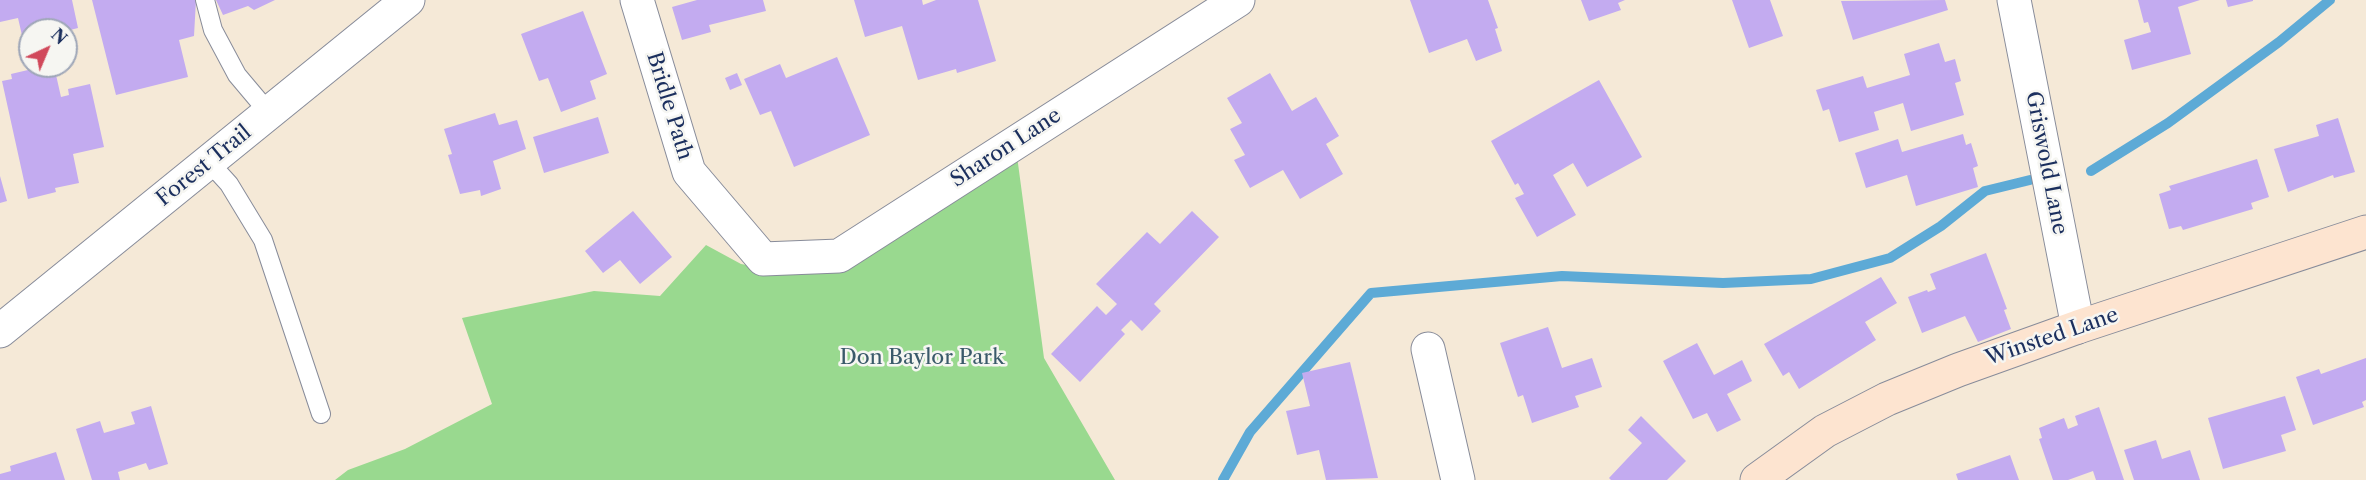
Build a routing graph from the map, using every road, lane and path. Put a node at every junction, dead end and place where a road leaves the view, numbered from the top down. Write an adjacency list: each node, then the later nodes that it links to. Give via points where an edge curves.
1 (205, 0): 6 (lane, via 213,30 237,75)
2 (637, 0): 9 (street, Bridle Path, via 689,171)
3 (1238, 0): 9 (street, Sharon Lane, via 839,256)
4 (2014, 0): 10 (street, Griswold Lane)
5 (392, 6): 6 (street, Forest Trail)
6 (269, 113): 7 (street, Forest Trail)
7 (209, 162): 11 (street, Forest Trail); 13 (lane, via 229,184 263,240)
8 (2366, 232): 10 (main road, Winsted Lane)
9 (763, 259)
10 (2078, 327): 15 (main road, Winsted Lane, via 1887,399 1825,431)
11 (0, 331)
12 (1428, 350): 14 (street)
13 (321, 414)
14 (1458, 480)
15 (1757, 480)

